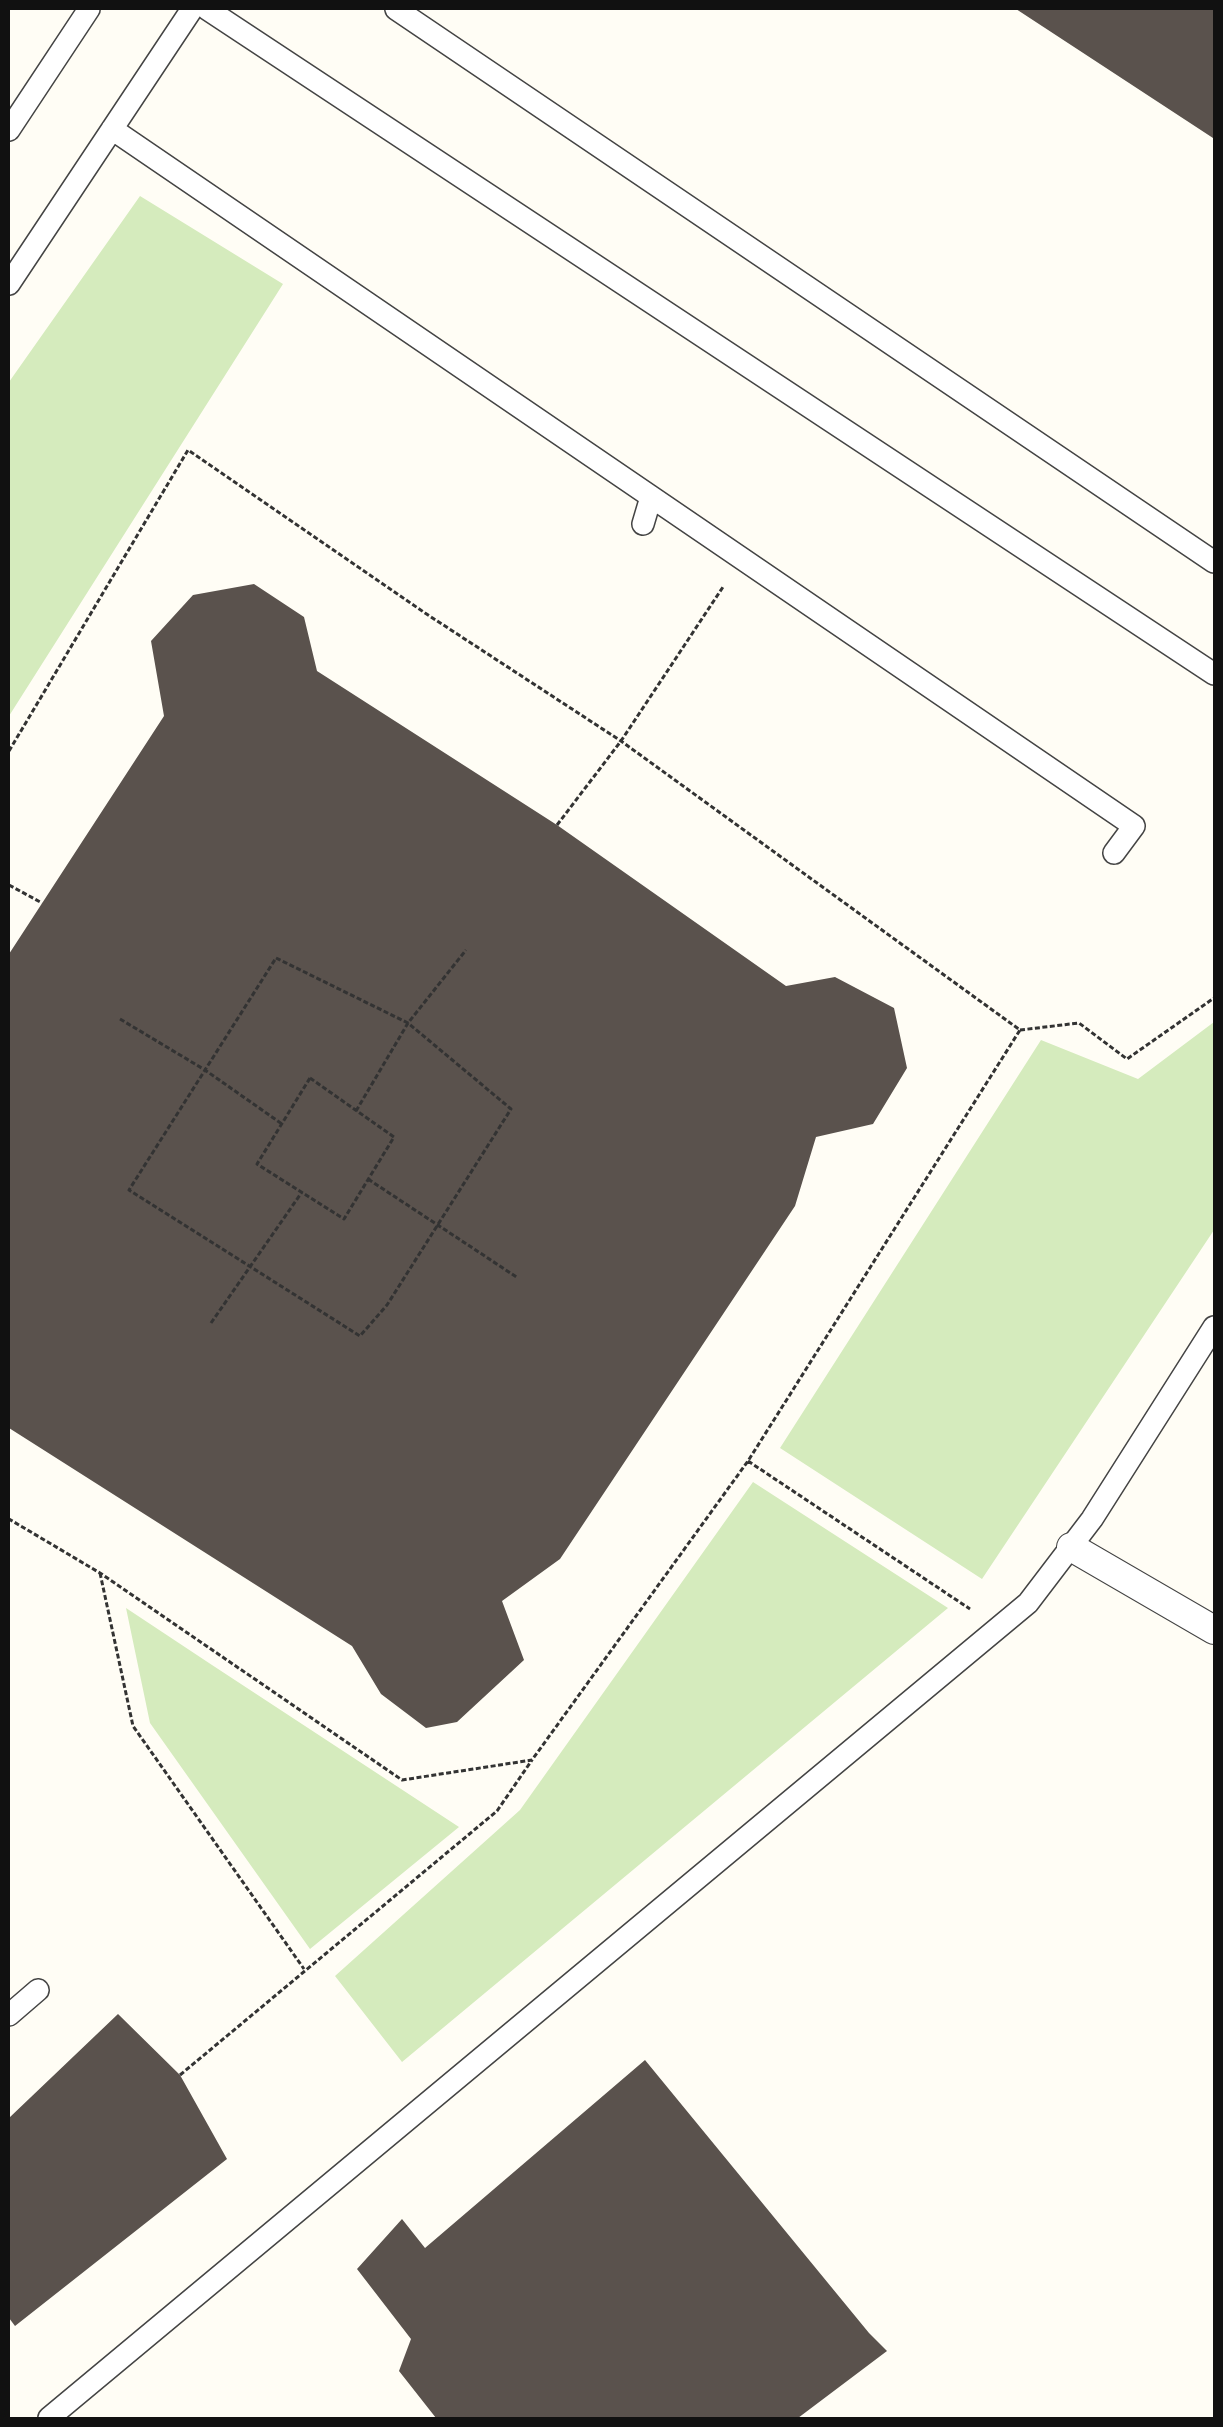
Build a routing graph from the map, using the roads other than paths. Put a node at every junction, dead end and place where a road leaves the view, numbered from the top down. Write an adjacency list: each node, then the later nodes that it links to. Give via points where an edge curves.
1 (89, 9): 6 (lane)
2 (192, 9): 5 (lane)
3 (207, 9): 11 (lane)
4 (396, 9): 10 (lane)
5 (112, 129): 7 (lane); 8 (lane)
6 (9, 130)
7 (9, 284)
8 (651, 497): 9 (lane); 12 (lane, via 1134,826)
9 (643, 524)
10 (1214, 562)
11 (1214, 674)
12 (1114, 854)
13 (1214, 1327): 14 (lane, via 1092,1520)
14 (1071, 1547): 15 (street); 18 (lane, via 1028,1603 999,1628)
15 (1214, 1630)
16 (38, 1990): 17 (lane)
17 (9, 2014)
18 (49, 2418)

